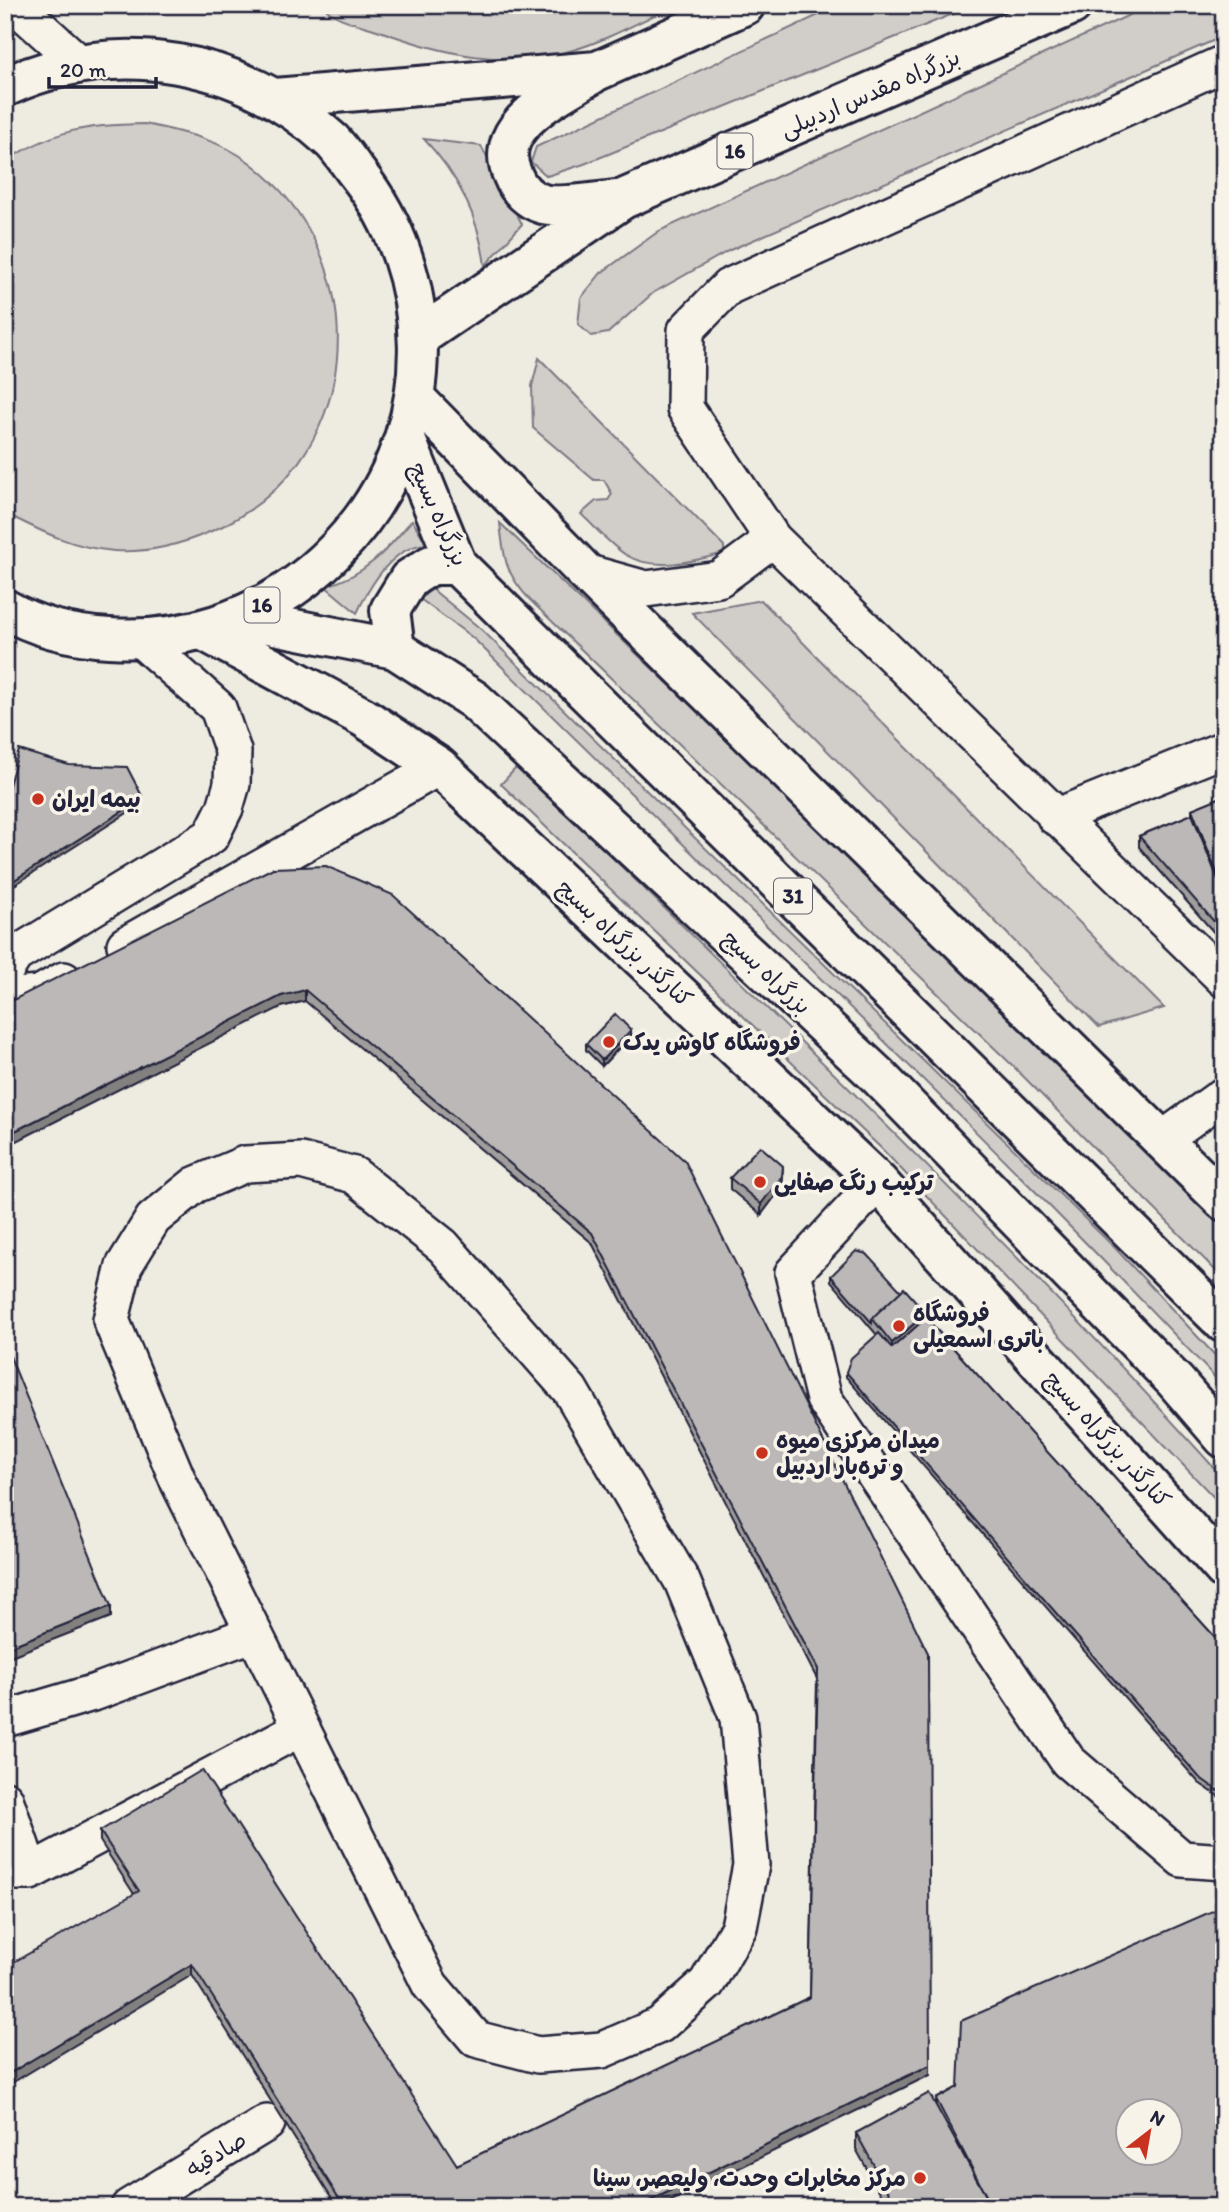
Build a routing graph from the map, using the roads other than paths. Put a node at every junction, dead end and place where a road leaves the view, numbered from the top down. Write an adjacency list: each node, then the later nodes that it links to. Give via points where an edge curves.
1 (15, 5): 4 (street)
2 (746, 5): 6 (main road, 16)
3 (1072, 5): 9 (main road, بزرگراه مقدس اردبیلی / 16)
4 (78, 62): 7 (main road, 16); 8 (main road, 16, via 146,58 212,71)
5 (1224, 63): 13 (street, via 727,287 686,330 685,408)
6 (597, 71): 8 (main road, 16); 9 (main road, via 528,116 511,137 506,163 519,190 544,205)
7 (16, 75)
8 (275, 98): 10 (main road, 16, via 333,142 378,199 407,265)
9 (623, 199): 10 (main road, بزرگراه مقدس اردبیلی / 16)
10 (419, 337): 11 (main road, 16)
11 (416, 399): 12 (main road, 16); 15 (main road)
12 (406, 440): 14 (main road, بزرگراه بسیج / 31); 17 (main road, 16, via 380,497 342,547 294,588)
13 (773, 539): 15 (street, via 719,579 646,589); 23 (street)
14 (457, 565): 20 (main road, via 431,565 409,579 390,610); 31 (main road, بزرگراه بسیج / 31)
15 (585, 572): 28 (main road)
16 (9, 614): 19 (main road, 16, via 77,634)
17 (239, 618): 18 (main road, 16); 20 (main road, بزرگراه بسیج)
18 (202, 630): 19 (main road, 16); 22 (main road, کنارگذر بزرگراه بسیج, via 363,717)
19 (140, 639): 24 (street, via 218,708 233,751 232,784 225,808 211,836 15,955)
20 (395, 649): 32 (main road, بزرگراه بسیج, via 474,700 877,1075 1175,1381)
21 (1224, 749): 23 (street)
22 (439, 767): 26 (street, via 39,994); 29 (main road, کنارگذر بزرگراه بسیج)
23 (1055, 817): 25 (street)
24 (5, 971)
25 (1224, 979)
26 (5, 997)
27 (1224, 1095): 28 (street)
28 (1163, 1139): 30 (main road)
29 (878, 1182): 33 (main road, کنارگذر بزرگراه بسیج); 38 (street, via 793,1273 824,1399 1068,1760 1182,1859)
30 (1224, 1201)
31 (1224, 1323)
32 (1224, 1438)
33 (1224, 1569)
34 (254, 1633): 35 (street, via 96,1692); 36 (street); 36 (street, via 179,1483 111,1320 124,1266 153,1219 195,1185 246,1164 301,1161 354,1175 443,1246 570,1390 682,1580 738,1718 751,1865 739,1927 707,1983 660,2025 602,2050 538,2055 476,2039 430,1985)
35 (5, 1719)
36 (301, 1728): 39 (street)
37 (5, 1799): 39 (street)
38 (1224, 1862)
39 (18, 1872)
40 (267, 2123): 41 (street, صادقیه)
41 (129, 2207)

